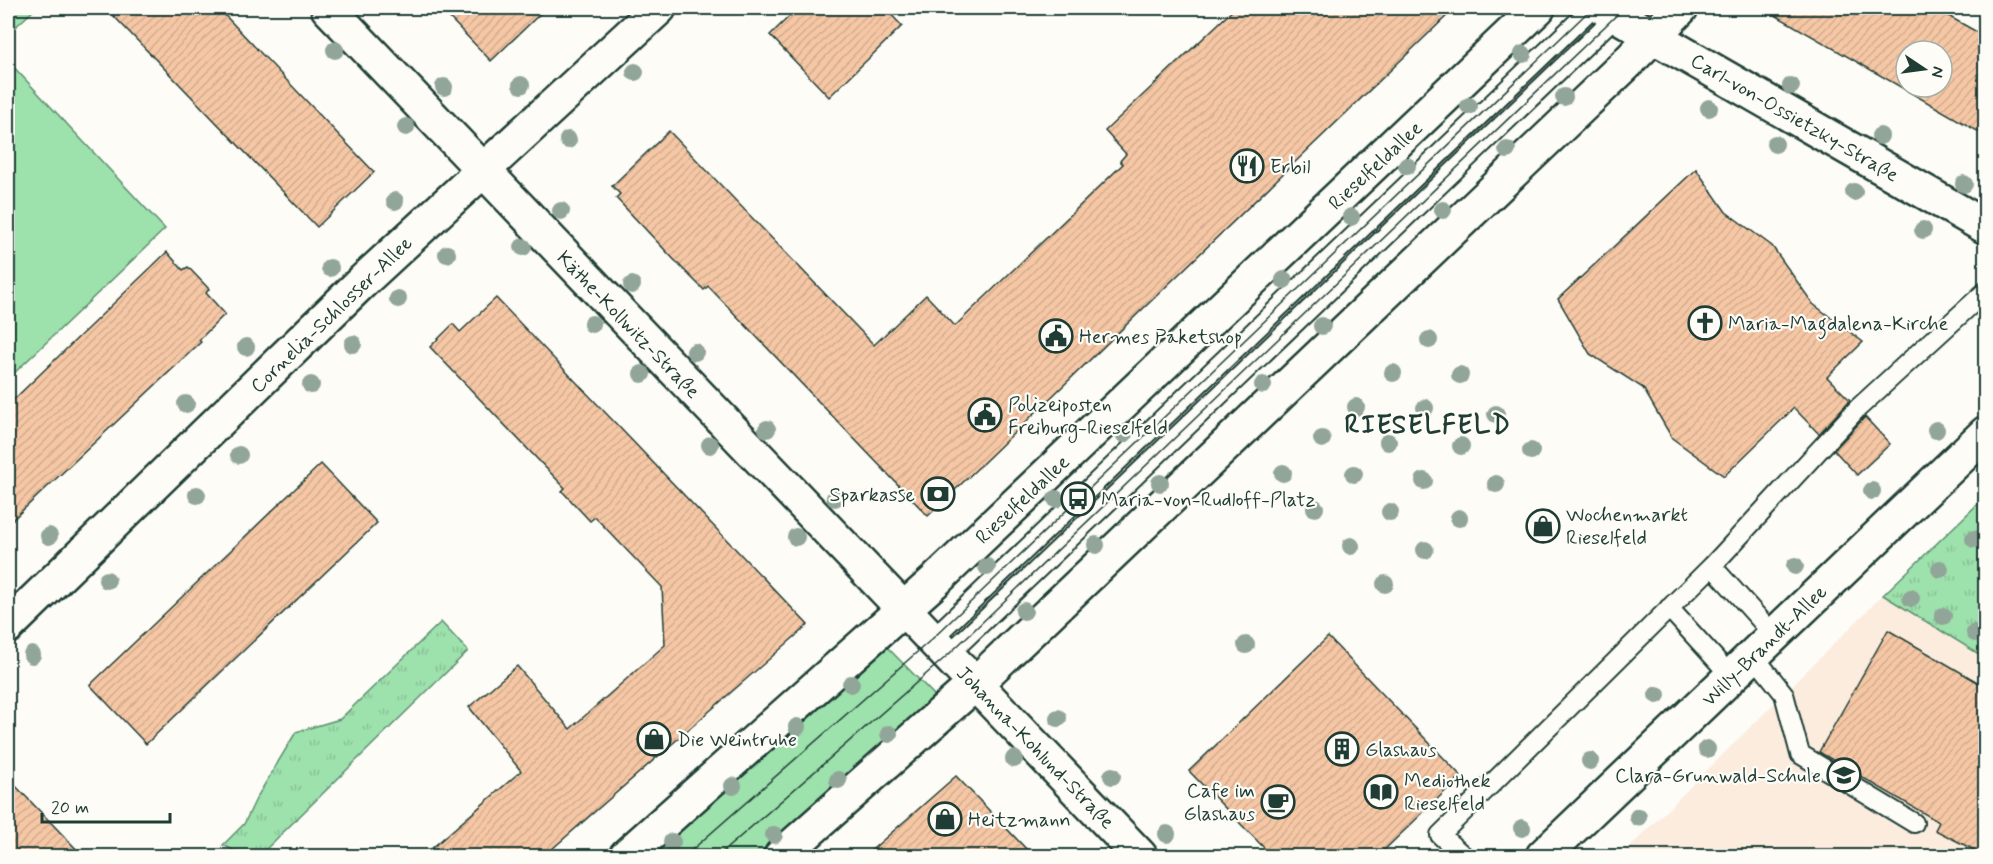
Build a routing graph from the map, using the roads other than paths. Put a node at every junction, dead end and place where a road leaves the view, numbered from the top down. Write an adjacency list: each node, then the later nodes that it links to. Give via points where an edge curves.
1 (328, 8): 7 (street, Käthe-Kollwitz-Straße)
2 (659, 8): 7 (street, Cornelia-Schlosser-Allee)
3 (1538, 8): 13 (street, Rieselfeldallee)
4 (1681, 8): 6 (street)
5 (1604, 10): 6 (street, Carl-von-Ossietzky-Straße); 15 (lane); 15 (lane)
6 (1653, 36): 8 (street, Carl-von-Ossietzky-Straße); 17 (street)
7 (482, 170): 13 (street, Käthe-Kollwitz-Straße); 14 (street, Cornelia-Schlosser-Allee)
8 (1986, 227)
9 (1986, 291): 11 (lane, via 1857,409)
10 (1986, 433): 16 (street, Willy-Brandt-Allee)
11 (1712, 566): 12 (lane); 16 (lane)
12 (1669, 608): 16 (lane); 22 (lane, via 1440,835)
13 (903, 610): 15 (street, Käthe-Kollwitz-Straße); 19 (street, Rieselfeldallee)
14 (8, 626)
15 (940, 647): 17 (street, Johanna-Kohlund-Straße)
16 (1753, 655): 18 (lane, via 1784,694 1800,754); 23 (street, Willy-Brandt-Allee)
17 (976, 683): 20 (street); 21 (street, Johanna-Kohlund-Straße)
18 (1914, 823)
19 (626, 856)
20 (781, 856)
21 (1140, 856)
22 (1464, 856)
23 (1543, 856)

